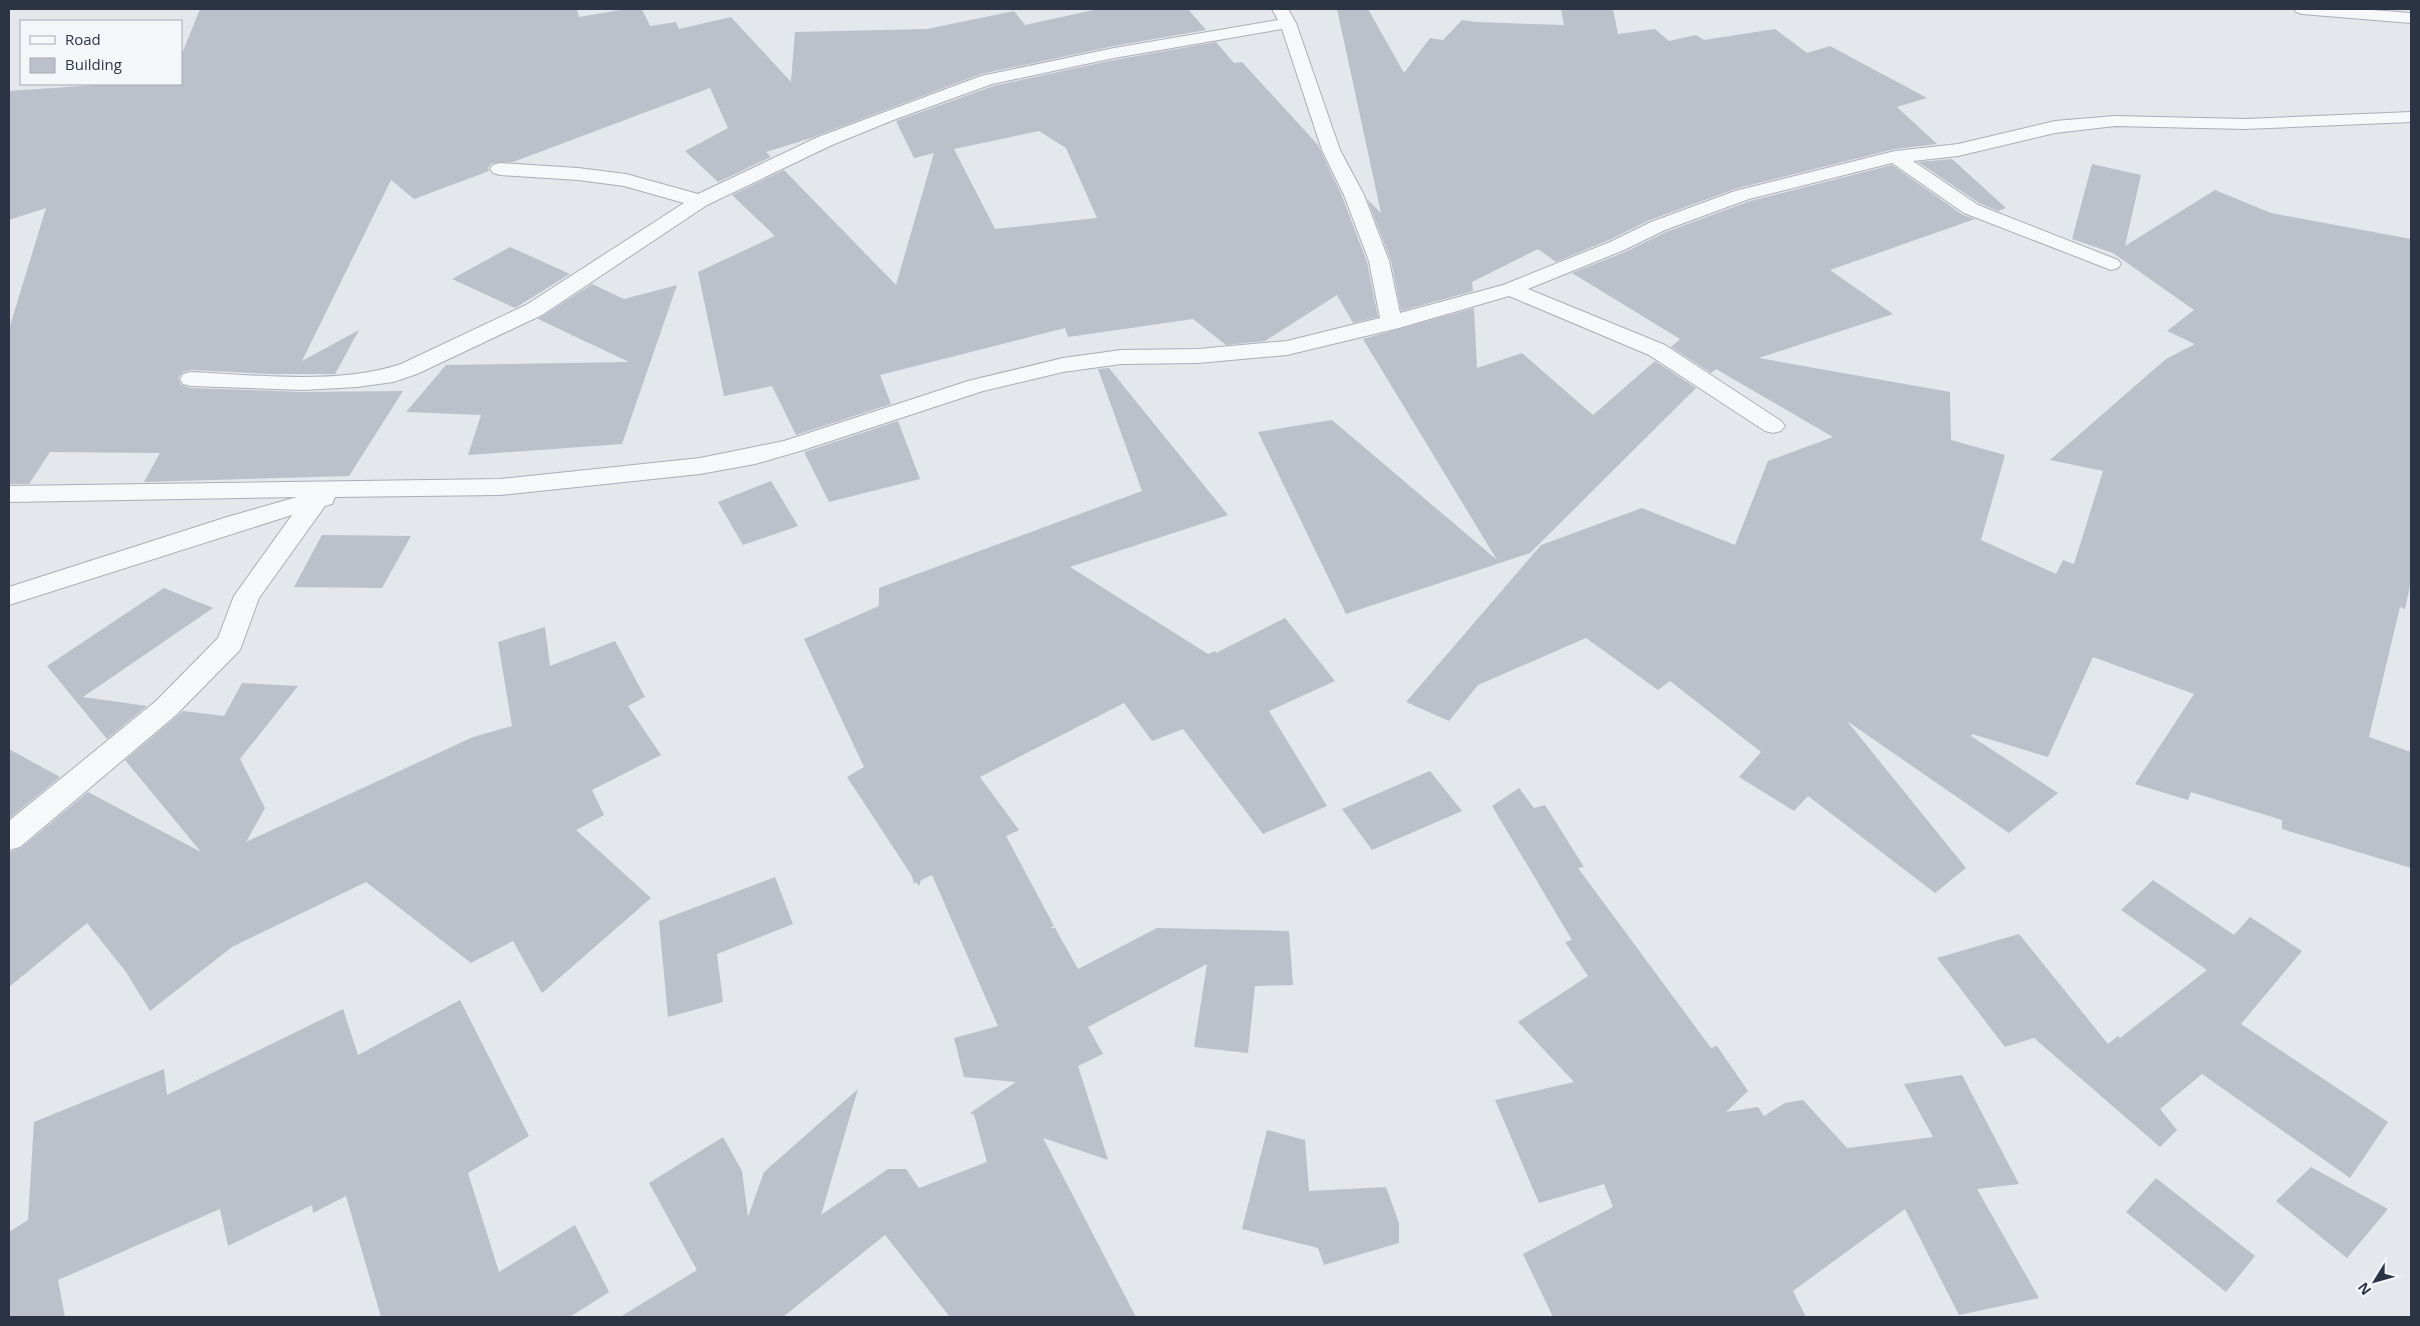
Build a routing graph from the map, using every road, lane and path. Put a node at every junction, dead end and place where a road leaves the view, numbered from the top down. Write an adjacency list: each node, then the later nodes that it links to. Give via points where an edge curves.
1 (2302, 9): 3 (street)
2 (1284, 16): 7 (street, via 964,86 825,140); 10 (street, via 1330,150 1354,195 1378,261)
3 (2411, 18)
4 (2411, 117): 5 (street, via 2245,124 2115,122 2055,127 1958,150)
5 (1895, 157): 8 (street, via 1971,209); 9 (street, via 1742,195 1658,226)
6 (500, 169): 7 (street, via 626,180)
7 (700, 201): 11 (street, via 534,310 409,369 385,377 303,383)
8 (2112, 264)
9 (1510, 289): 10 (street); 12 (street, via 1656,350)
10 (1391, 323): 13 (street, via 1287,348 1198,356 1121,358 1063,365 976,386 792,446 700,466 500,487)
11 (191, 379)
12 (1774, 426)
13 (354, 488): 14 (street); 15 (street)
14 (9, 494)
15 (316, 500): 16 (street); 17 (street, via 247,596 230,643 166,708)
16 (9, 596)
17 (9, 838)

